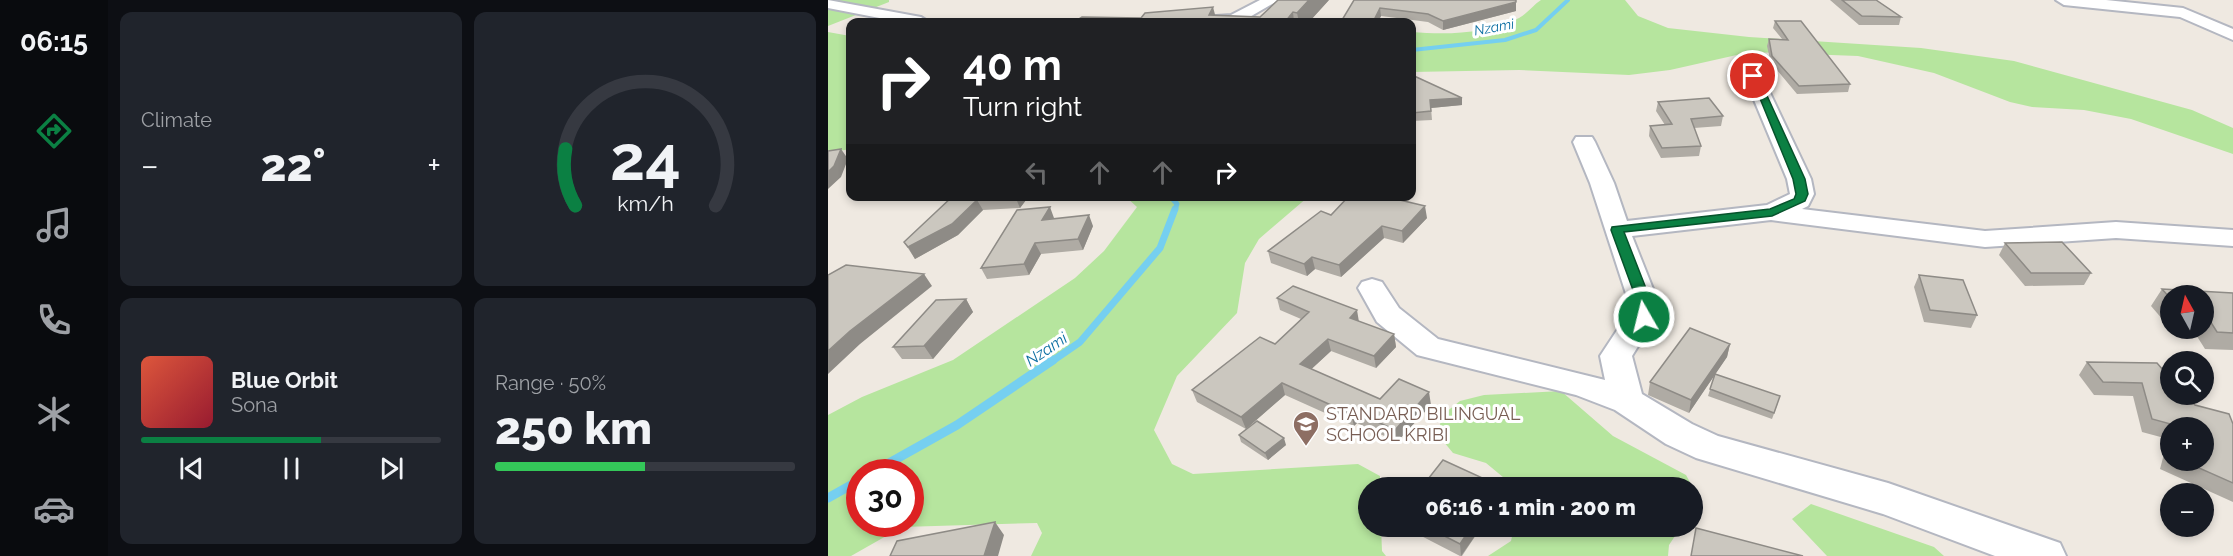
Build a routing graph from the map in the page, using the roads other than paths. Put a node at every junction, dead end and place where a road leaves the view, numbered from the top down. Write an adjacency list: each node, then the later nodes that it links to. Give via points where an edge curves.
1 (1271, 0): 5 (street)
2 (2064, 0): 6 (street, via 2183,13)
3 (828, 3): 4 (street)
4 (901, 18)
5 (1238, 18)
6 (2233, 35)
7 (1753, 76): 9 (street, via 1802,194 1799,201)
8 (1584, 142): 10 (street)
9 (1772, 213): 10 (street); 11 (street, via 1985,239 2116,230)
10 (1617, 230): 13 (street, via 1646,309 1617,356)
11 (2233, 238)
12 (1372, 288): 13 (street, via 1388,315 1428,347 1582,385)
13 (1627, 401): 14 (street, via 1709,448 1888,499)
14 (2046, 556)

